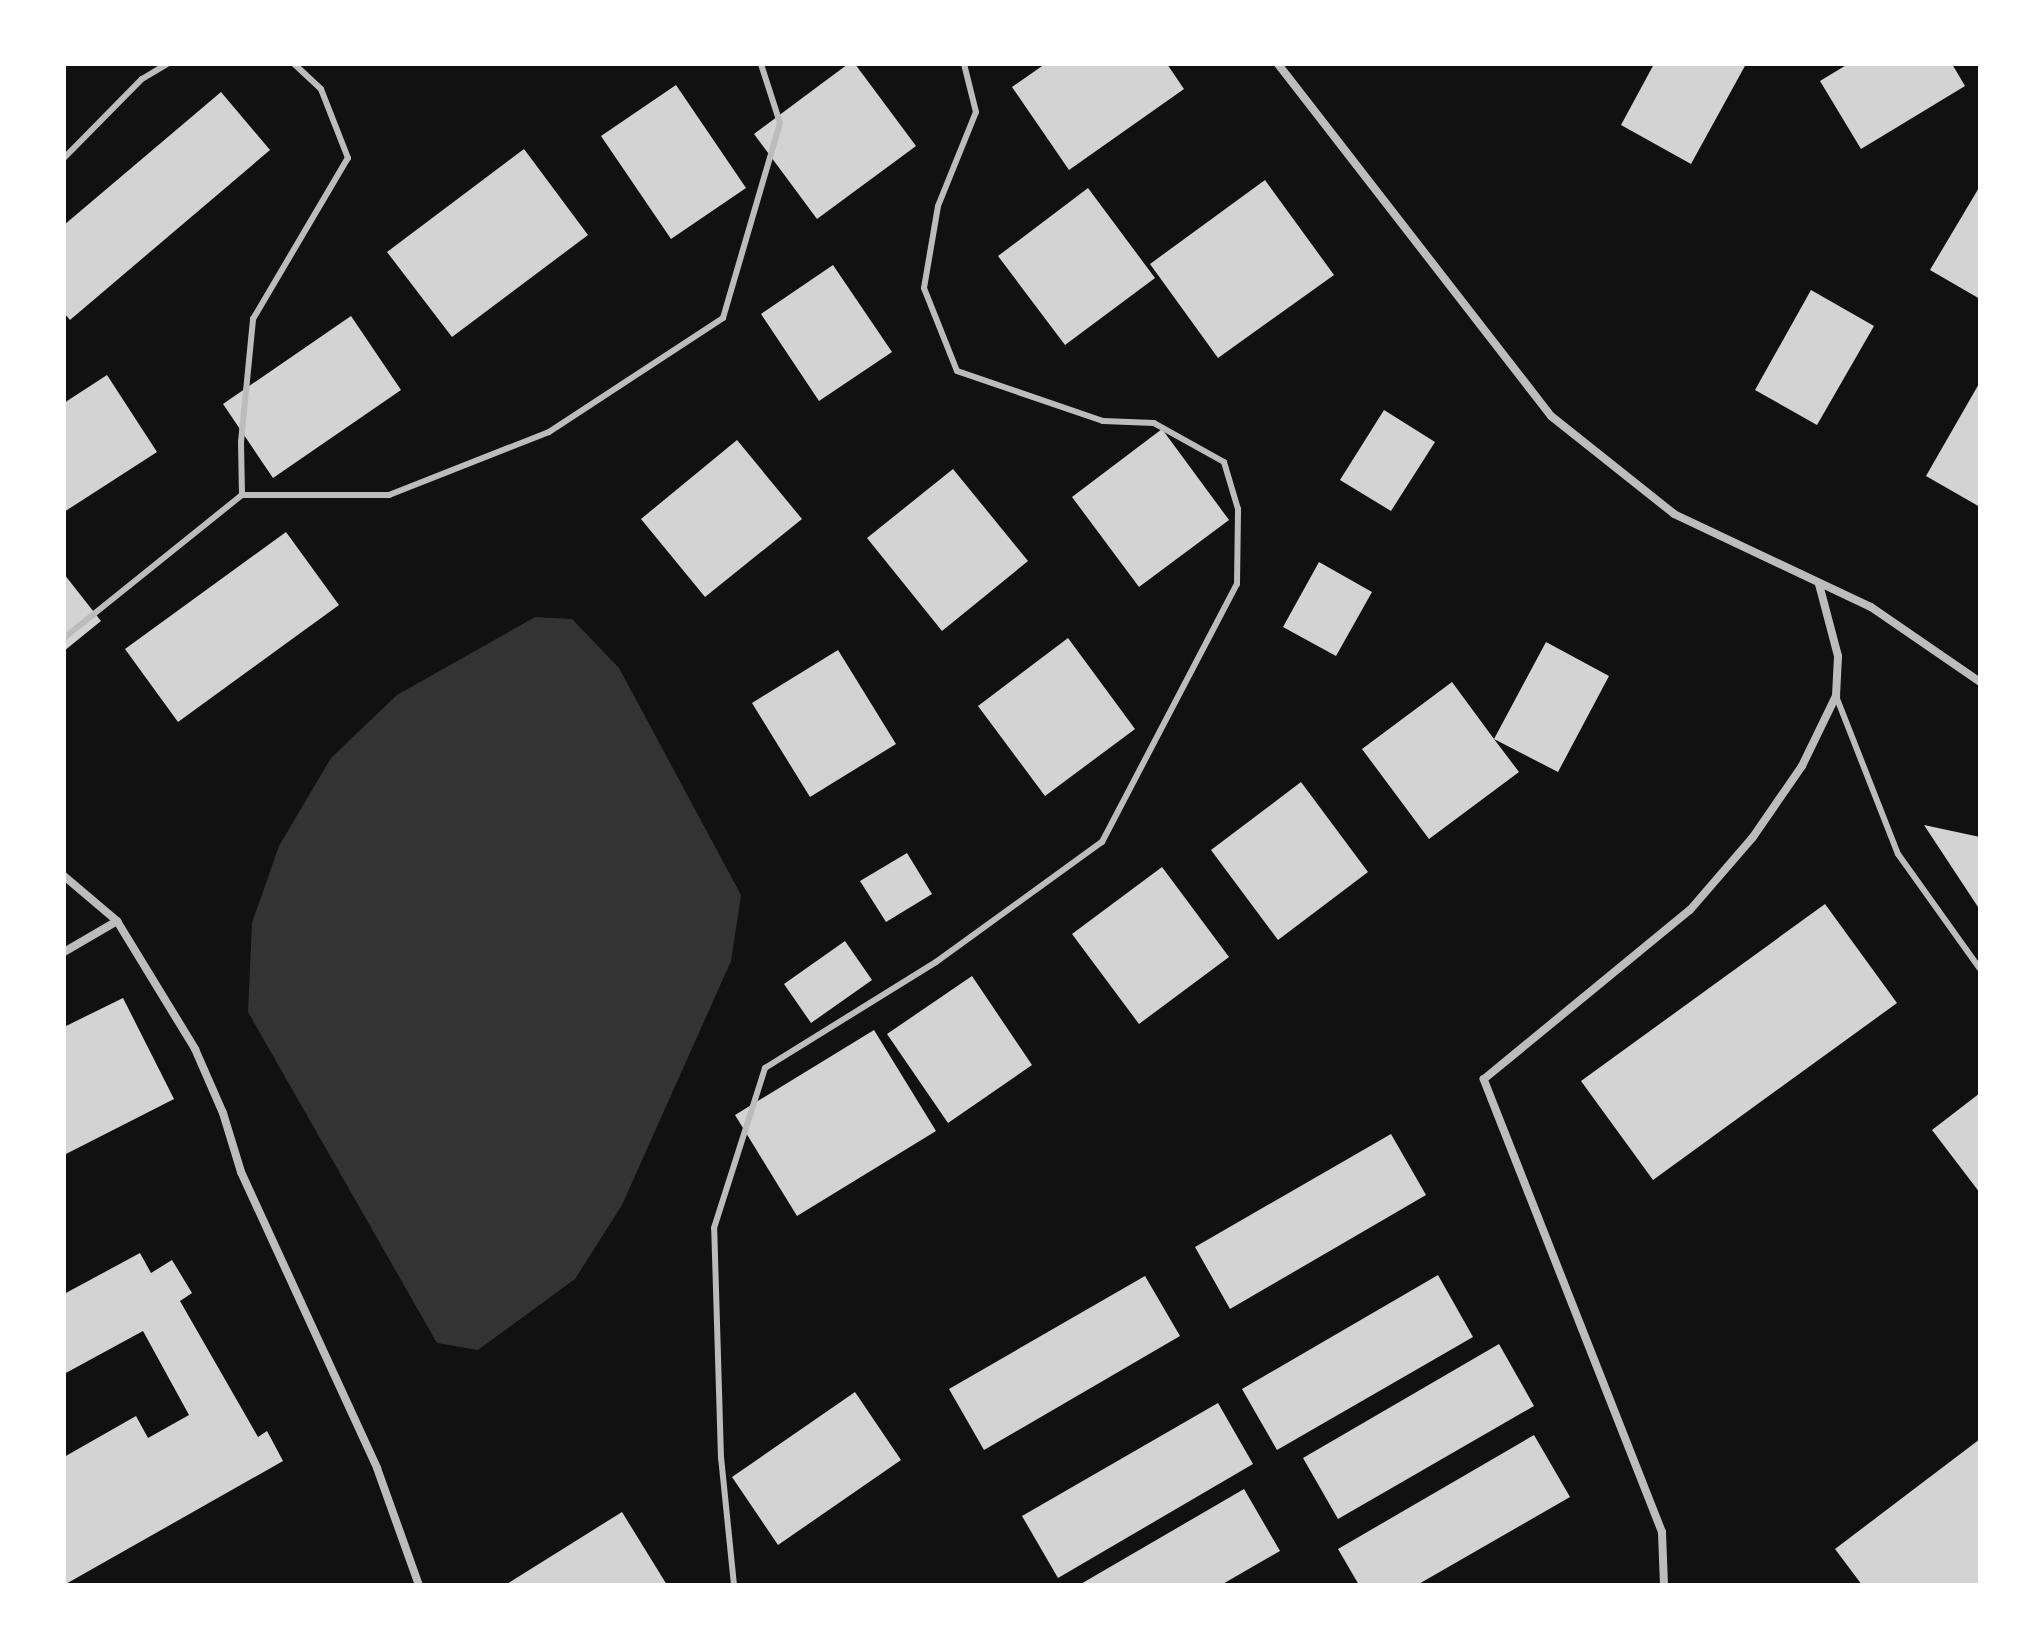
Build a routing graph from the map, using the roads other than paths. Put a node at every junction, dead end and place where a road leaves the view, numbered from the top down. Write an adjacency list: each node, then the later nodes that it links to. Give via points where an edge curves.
1 (167, 64): 6 (lane, via 142,79)
2 (294, 64): 7 (lane, via 321,89 348,158 253,319 241,442)
3 (761, 64): 7 (lane, via 780,123 723,318 549,432 389,495)
4 (964, 64): 17 (lane, via 976,112 938,206 924,288 957,371 1103,421 1154,423 1224,462 1238,509 1237,584 1102,842 936,962 765,1068 714,1228 721,1458)
5 (1278, 64): 8 (street, via 1551,416 1674,514)
6 (64, 158)
7 (242, 495): 9 (lane)
8 (1819, 584): 10 (street, via 1871,607); 11 (street, via 1838,656)
9 (64, 638)
10 (1980, 682)
11 (1836, 696): 15 (lane, via 1898,854); 18 (street, via 1802,766 1753,837 1690,910 1484,1079 1662,1532)
12 (64, 876): 13 (street)
13 (117, 921): 14 (street); 16 (street, via 195,1049 241,1172 377,1468)
14 (64, 952)
15 (1980, 969)
16 (419, 1585)
17 (734, 1585)
18 (1664, 1585)

